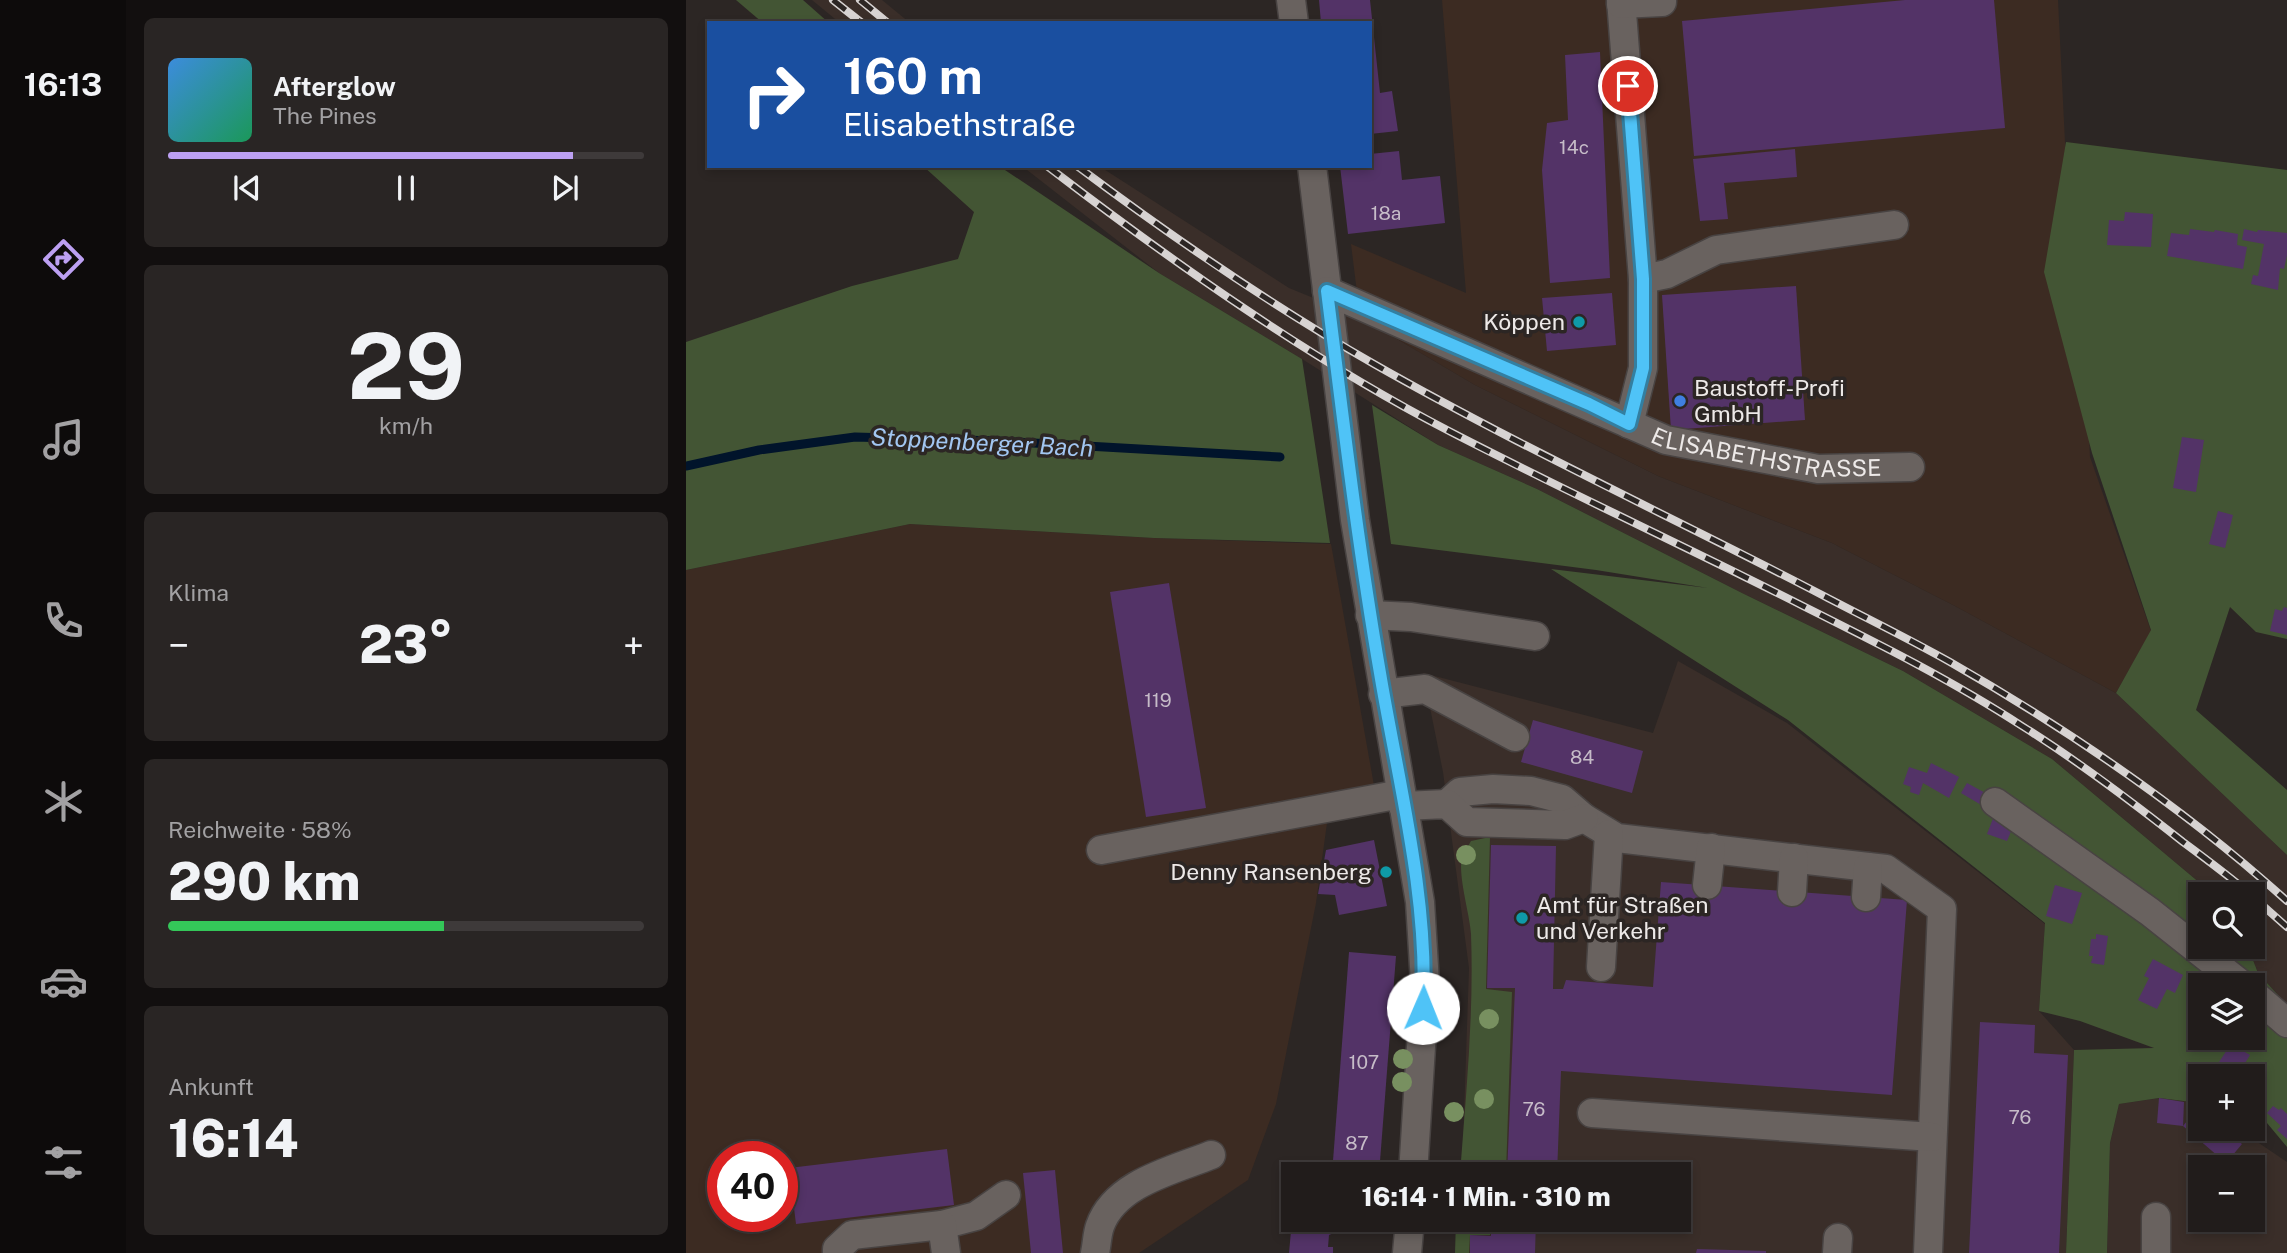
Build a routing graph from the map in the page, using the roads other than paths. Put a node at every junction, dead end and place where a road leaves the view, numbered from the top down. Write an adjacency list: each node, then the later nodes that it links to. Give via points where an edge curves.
1 (1291, 0): 4 (street)
2 (1662, 0): 3 (street)
3 (1621, 2): 7 (street, ELISABETHSTRASSE)
4 (1294, 21)
5 (1312, 168): 8 (street)
6 (1894, 225): 7 (street, via 1716,250 1667,274)
7 (1643, 279): 9 (street, ELISABETHSTRASSE, via 1643,368)
8 (1327, 291): 9 (street, ELISABETHSTRASSE); 11 (street)
9 (1629, 424): 10 (street, ELISABETHSTRASSE, via 1666,440 1818,469)
10 (1910, 467)
11 (1370, 615): 12 (street); 13 (street)
12 (1535, 636)
13 (1383, 694): 14 (street, via 1425,689); 15 (street)
14 (1515, 737)
15 (1402, 800): 17 (street, via 1447,804 1460,792 1531,791 1562,799); 19 (street); 32 (street, via 1420,902 1425,983)
16 (1995, 802): 26 (street)
17 (1609, 834): 18 (street); 25 (street)
18 (1711, 848): 20 (street); 22 (street)
19 (1101, 850)
20 (1794, 858): 21 (street); 23 (street)
21 (1868, 867): 24 (street); 30 (street, via 1886,869 1942,909)
22 (1707, 885)
23 (1792, 892)
24 (1866, 897)
25 (1601, 967)
26 (2227, 973)
27 (2265, 1004): 28 (street)
28 (2287, 1023)
29 (1592, 1113): 30 (street)
30 (1932, 1137): 41 (street)
31 (1212, 1155): 39 (street, via 1119,1196 1100,1225)
32 (1414, 1162)
33 (1006, 1195): 35 (street, via 976,1216)
34 (2156, 1217): 42 (street)
35 (942, 1225): 37 (street, via 852,1234); 38 (street)
36 (1415, 1232): 40 (street)
37 (837, 1253)
38 (946, 1253)
39 (1095, 1253)
40 (1409, 1253)
41 (1928, 1253)
42 (2156, 1253)

